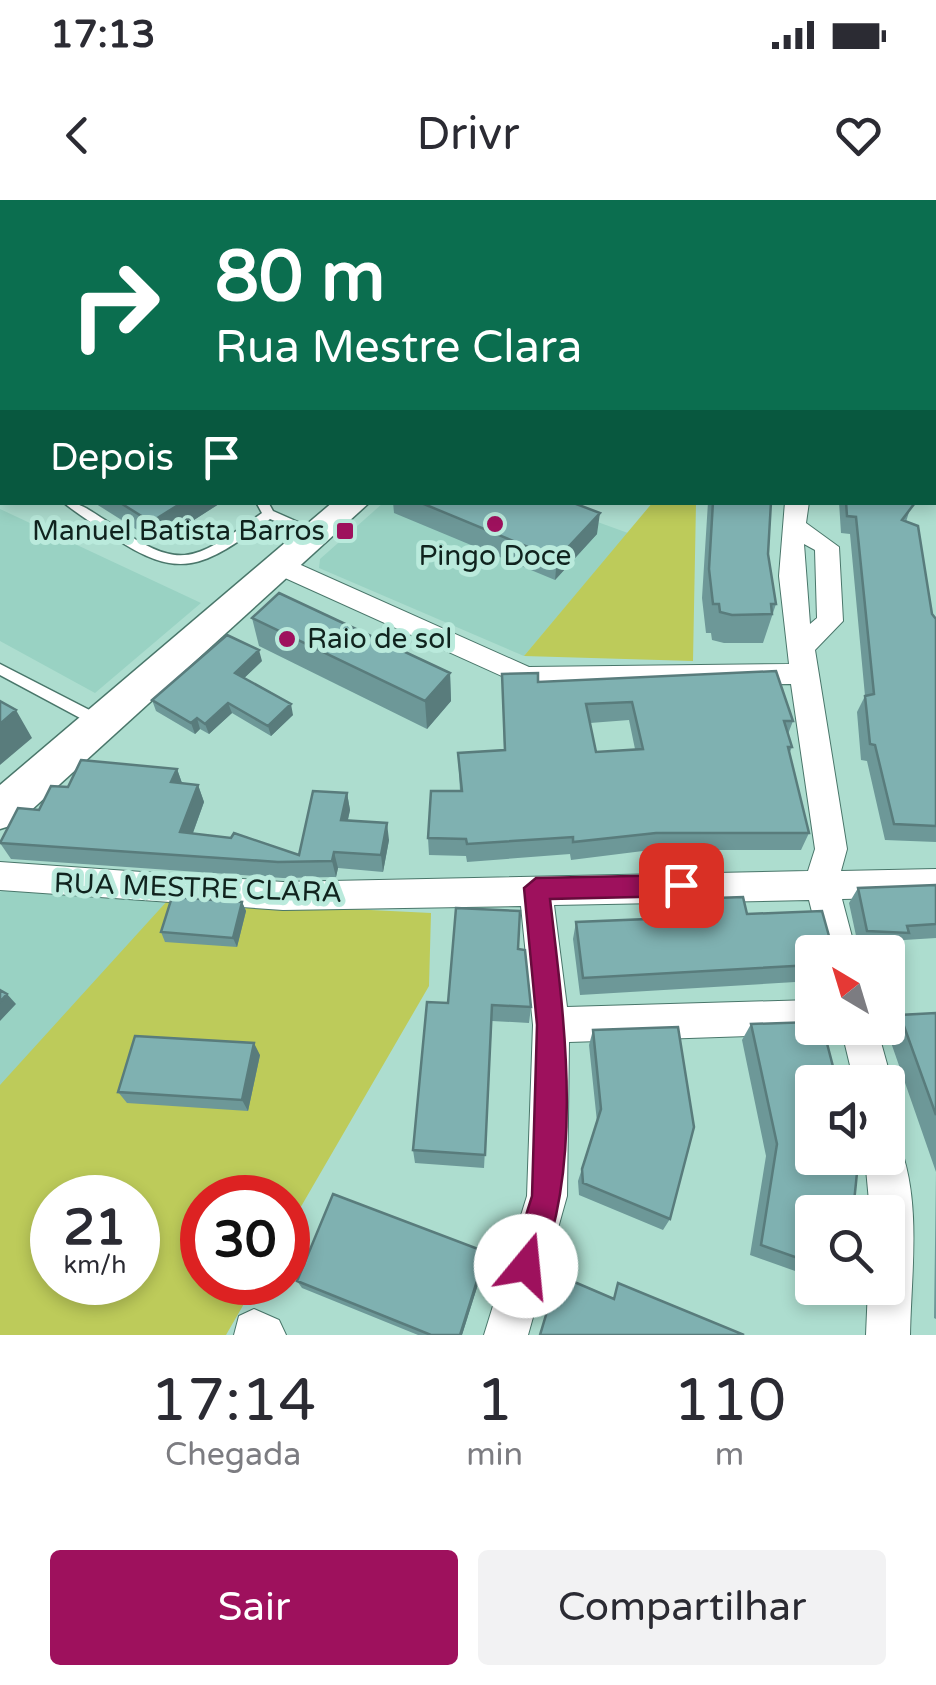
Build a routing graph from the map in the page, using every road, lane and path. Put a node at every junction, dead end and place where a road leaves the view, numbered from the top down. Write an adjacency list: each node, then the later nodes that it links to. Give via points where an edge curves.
1 (74, 505): 3 (lane, via 173,564 204,559)
2 (351, 505): 5 (main road)
3 (266, 508): 5 (lane)
4 (795, 514): 7 (street, via 796,620)
5 (320, 534): 6 (main road)
6 (283, 567): 7 (street, via 526,676); 9 (main road)
7 (804, 660): 12 (street, via 830,849)
8 (0, 670): 9 (lane)
9 (104, 724): 10 (main road)
10 (0, 810)
11 (0, 876): 14 (street, RUA MESTRE CLARA, via 284,896)
12 (821, 882): 13 (street, RUA MESTRE CLARA); 14 (street, RUA MESTRE CLARA); 15 (street)
13 (936, 883)
14 (536, 888): 17 (street)
15 (835, 935)
16 (795, 1018): 17 (street)
17 (551, 1025): 19 (street, via 547,1196)
18 (887, 1175): 20 (street)
19 (506, 1335)
20 (888, 1335)

